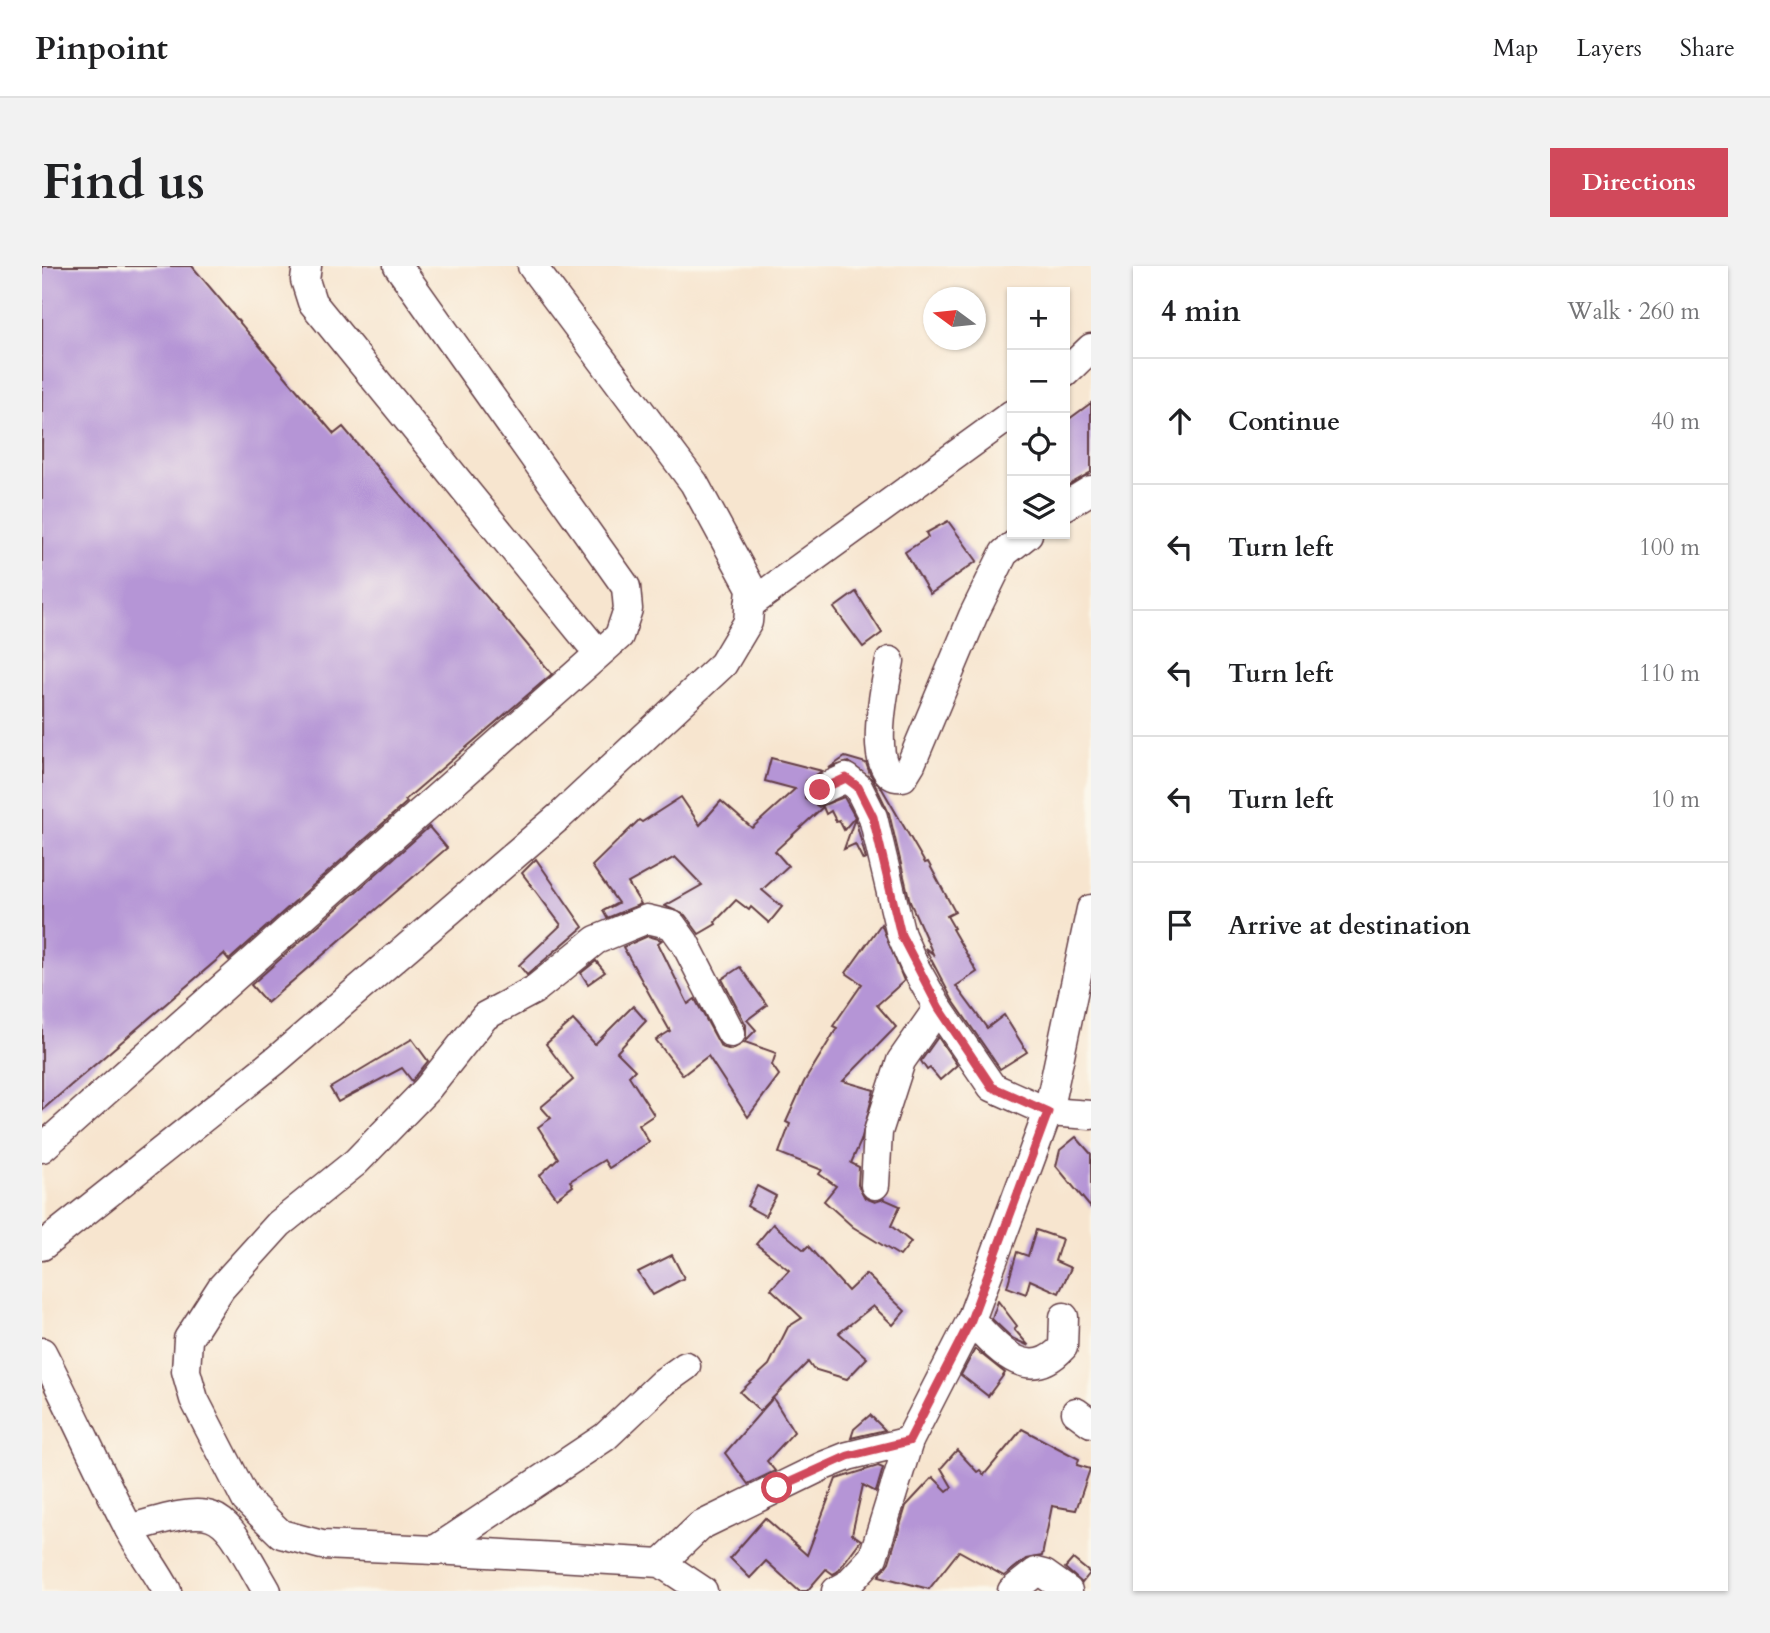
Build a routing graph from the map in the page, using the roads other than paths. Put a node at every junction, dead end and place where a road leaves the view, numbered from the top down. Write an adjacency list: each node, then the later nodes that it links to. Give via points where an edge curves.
1 (307, 266): 11 (street, via 305,280 312,302)
2 (398, 266): 11 (street, via 626,587 628,609 619,636)
3 (532, 266): 10 (street, via 694,483 751,588)
4 (1091, 348): 5 (street)
5 (1070, 368)
6 (1007, 418): 10 (street)
7 (1091, 490): 8 (street)
8 (1070, 503)
9 (1022, 539): 12 (street, via 1004,553 911,764 903,777 896,778 881,752 879,731)
10 (749, 605): 21 (street, via 748,622 723,664 561,815 276,1060)
11 (598, 653): 19 (street)
12 (890, 661)
13 (820, 790): 15 (street, via 846,778 858,787 873,817 901,935)
14 (1091, 909): 17 (street)
15 (939, 1008): 17 (street, via 992,1087); 20 (street, via 901,1061 878,1132)
16 (731, 1033): 27 (street, via 672,925 648,919 596,940 534,990 485,1016 427,1089 356,1162 279,1224 220,1288 188,1339 186,1371 194,1399)
17 (1048, 1112): 18 (street); 23 (street)
18 (1091, 1115)
19 (42, 1148)
20 (875, 1185)
21 (42, 1246)
22 (1064, 1317): 23 (street, via 1063,1348 1038,1363 1007,1357)
23 (971, 1320): 26 (street)
24 (42, 1352): 29 (street)
25 (686, 1366): 30 (street, via 605,1437)
26 (909, 1441): 31 (street, via 835,1461 700,1526); 32 (street, via 873,1557)
27 (246, 1500): 28 (street); 30 (street, via 281,1534 321,1545)
28 (212, 1514): 29 (street, via 180,1514); 34 (street, via 227,1523)
29 (129, 1529): 33 (street)
30 (435, 1549): 31 (street)
31 (661, 1563): 35 (street)
32 (846, 1589)
33 (167, 1591)
34 (267, 1591)
35 (703, 1591)
36 (1012, 1591): 37 (street, via 1036,1572)
37 (1068, 1591)

